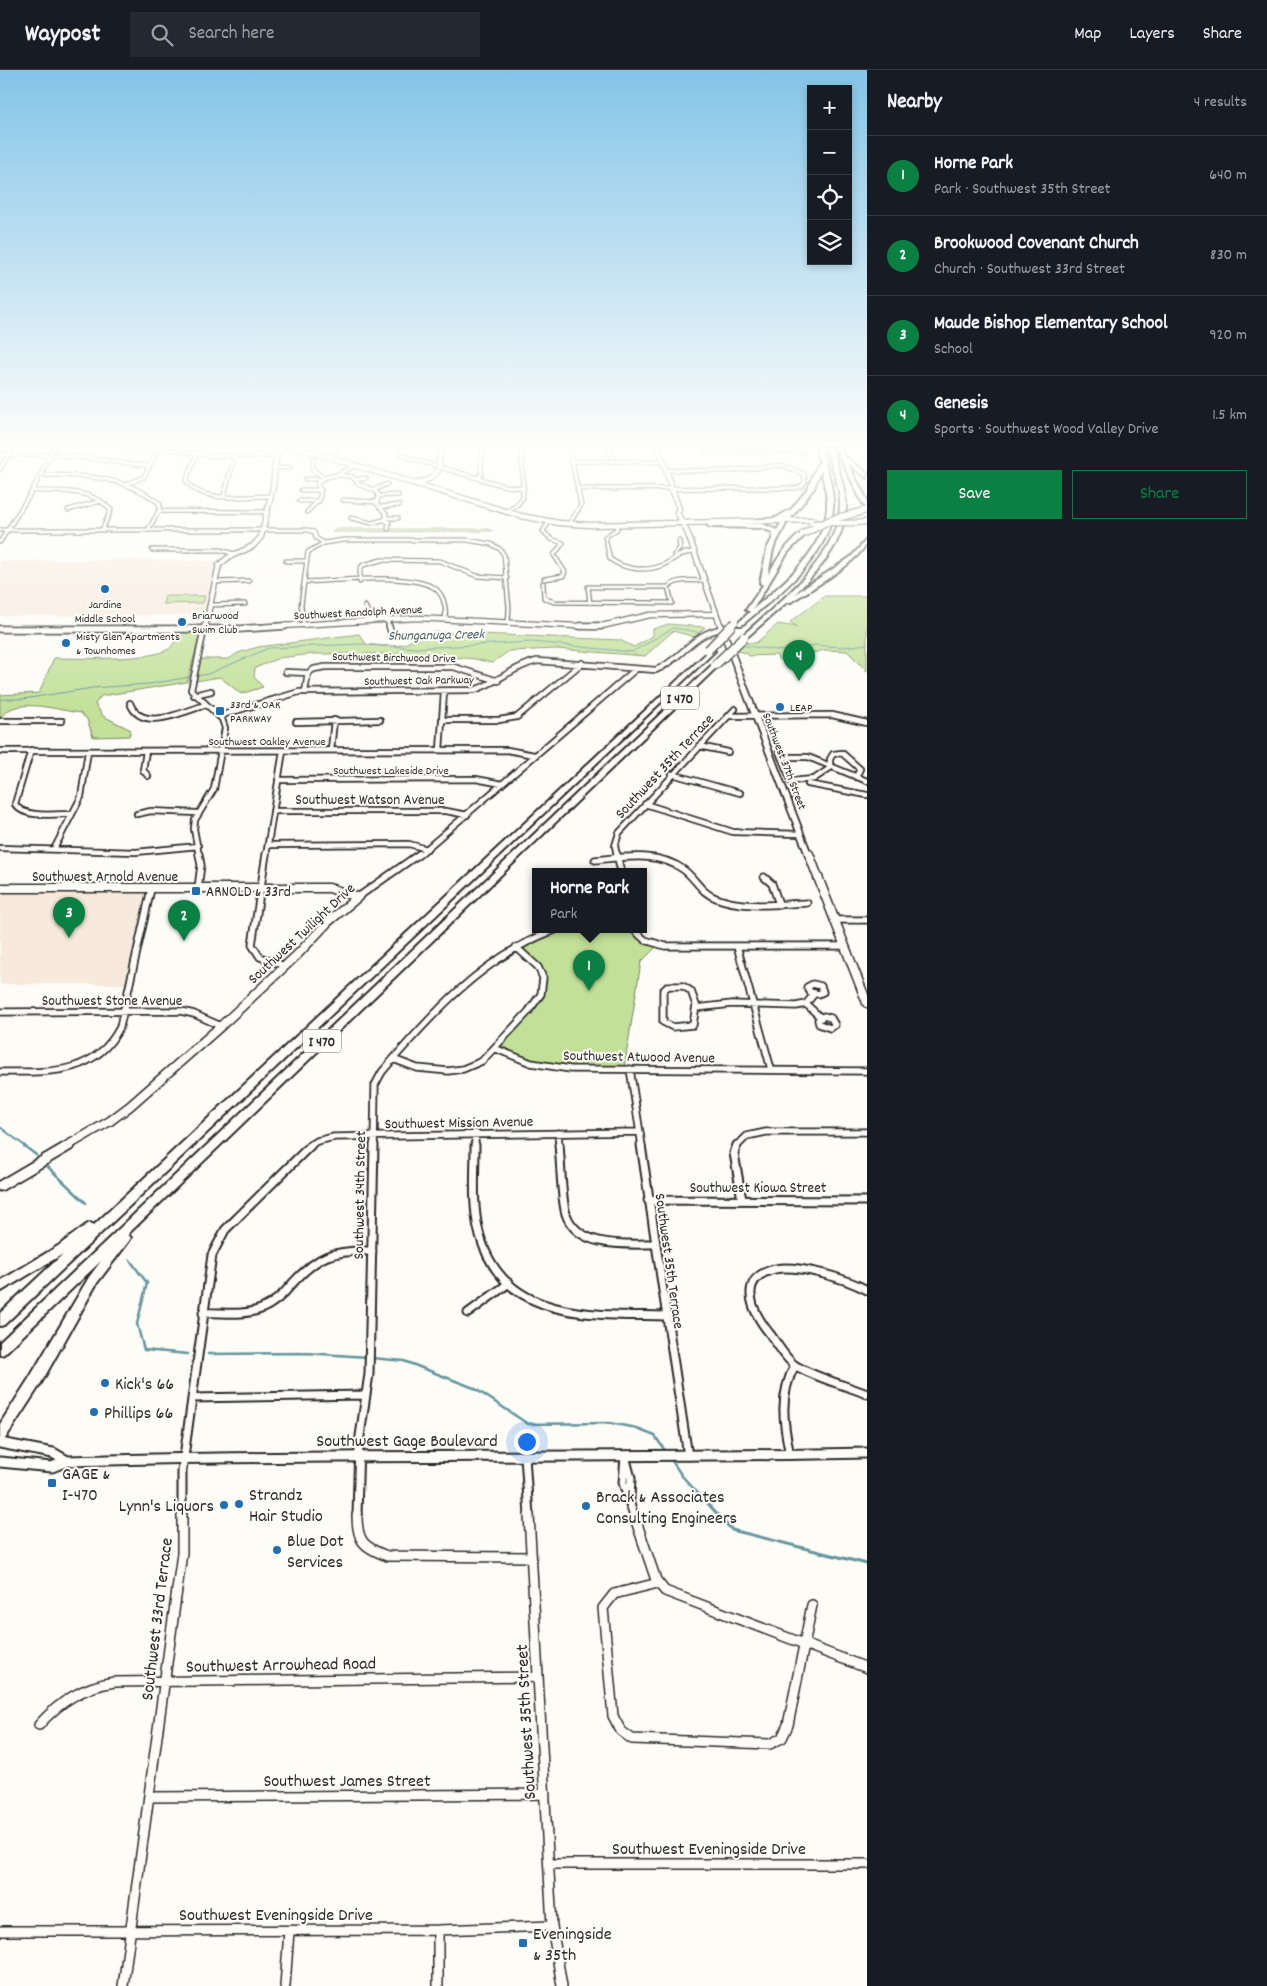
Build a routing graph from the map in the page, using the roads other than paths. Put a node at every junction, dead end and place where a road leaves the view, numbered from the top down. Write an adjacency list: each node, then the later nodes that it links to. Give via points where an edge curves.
1 (261, 536): 15 (main road, via 259,542)
2 (315, 536): 12 (street)
3 (548, 536): 28 (street, via 563,543 554,555 565,572 563,576 544,581 544,598 557,602)
4 (608, 536): 17 (street, via 610,559 615,563 645,568 664,564)
5 (688, 536): 14 (main road, Southwest 37th Street)
6 (775, 536): 38 (highway, via 759,592)
7 (799, 536): 38 (highway, bridge, via 786,548 763,591)
8 (822, 536): 38 (highway, I 470, via 803,565)
9 (836, 536): 33 (highway, I 470, via 823,559)
10 (679, 541): 17 (street, via 680,548)
11 (867, 541): 27 (highway, via 853,558)
12 (324, 543): 19 (street, via 310,550); 20 (street, via 348,540 486,542 504,555)
13 (152, 550): 15 (street, via 220,550)
14 (694, 552): 17 (street); 22 (main road, Southwest 37th Street)
15 (235, 554): 23 (main road, via 219,564)
16 (865, 556): 27 (highway)
17 (672, 557)
18 (286, 561): 19 (street)
19 (306, 561): 24 (street)
20 (506, 578): 25 (street, via 477,576 452,564 434,560 381,560 362,566); 37 (street)
21 (249, 581): 23 (street)
22 (705, 581): 26 (street, via 679,581); 32 (main road, Southwest 37th Street)
23 (215, 582): 30 (main road)
24 (304, 582): 25 (street); 39 (street, via 301,610)
25 (360, 582): 34 (street, via 409,581 429,586 438,592 446,606)
26 (668, 587): 28 (street, via 588,587); 28 (street, via 672,603)
27 (809, 587): 33 (highway)
28 (590, 603)
29 (245, 604): 30 (street)
30 (210, 605): 42 (main road)
31 (365, 606): 36 (street)
32 (716, 614): 37 (main road, Southwest Randolph Avenue, via 650,615 598,626); 41 (main road, Southwest 37th Street)
33 (768, 615): 142 (highway, I 470, bridge)
34 (445, 619): 35 (main road, Southwest Randolph Avenue); 37 (main road, Southwest Randolph Avenue)
35 (387, 620): 36 (main road, Southwest Randolph Avenue); 43 (street)
36 (373, 621): 39 (main road, Southwest Randolph Avenue)
37 (508, 622)
38 (737, 623): 140 (highway, I 470, via 689,673)
39 (304, 626): 42 (main road, Southwest Randolph Avenue)
40 (0, 627): 42 (main road, Southwest Randolph Avenue)
41 (721, 629): 47 (street, Southwest Oak Parkway, via 703,632 666,667); 60 (main road, Southwest 37th Street)
42 (204, 630): 54 (street, via 190,686)
43 (391, 633)
44 (524, 659): 45 (street)
45 (529, 662): 46 (street, Southwest Oak Parkway); 50 (street, Southwest Oak Parkway)
46 (582, 663): 47 (street, Southwest Oak Parkway); 63 (street, via 517,716 499,720)
47 (636, 669): 78 (street, Southwest Twilight Drive)
48 (286, 672): 49 (street, Southwest Birchwood Drive)
49 (308, 673): 50 (street, Southwest Birchwood Drive, via 325,666 447,666); 52 (street)
50 (498, 681): 53 (street, Southwest Oak Parkway, via 474,690)
51 (210, 691): 54 (street)
52 (305, 692): 53 (street, Southwest Oak Parkway); 58 (street, Southwest Oak Parkway, via 283,695)
53 (444, 692): 63 (street)
54 (194, 695): 56 (street)
55 (130, 703): 56 (street, via 134,714 152,718)
56 (205, 705): 58 (street)
57 (735, 709): 59 (street, Southwest 35th Terrace)
58 (219, 716): 75 (street, via 225,728)
59 (729, 716): 60 (street); 68 (street, Southwest 35th Terrace)
60 (755, 716): 67 (street, via 832,716); 95 (main road, Southwest 37th Street)
61 (334, 720): 62 (street); 66 (street); 71 (street)
62 (380, 720)
63 (442, 720): 72 (street)
64 (62, 721): 65 (street)
65 (0, 722)
66 (296, 722)
67 (867, 723)
68 (699, 746): 77 (street); 80 (street, Southwest 35th Terrace)
69 (31, 750): 70 (street, Southwest Oakley Avenue); 73 (street, Southwest Oakley Avenue); 92 (street, via 15,804 17,808 27,812)
70 (88, 750): 74 (street, Southwest Oakley Avenue); 92 (street, via 83,768 83,787)
71 (331, 750): 72 (street, Southwest Oakley Avenue); 76 (street, Southwest Oakley Avenue)
72 (440, 750): 78 (street, Southwest Oakley Avenue, via 512,750)
73 (0, 751)
74 (146, 751): 75 (street, Southwest Oakley Avenue); 81 (street, via 142,770)
75 (221, 751): 76 (street, Southwest Oakley Avenue); 91 (street, via 214,789)
76 (283, 751): 83 (street)
77 (728, 752)
78 (534, 755): 85 (street, Southwest Twilight Drive)
79 (830, 768): 79 (street, via 808,757 780,754 792,783 814,779); 82 (street); 82 (street, via 833,754 842,753 860,769)
80 (672, 774): 87 (street); 89 (street, Southwest 35th Terrace)
81 (148, 776)
82 (856, 777): 84 (street)
83 (278, 780): 85 (street, Southwest Lakeside Drive, via 476,779); 90 (street)
84 (867, 781)
85 (502, 784): 94 (street, Southwest Twilight Drive)
86 (808, 784): 88 (street)
87 (740, 793)
88 (867, 795)
89 (645, 804): 95 (street, via 732,832); 101 (street, Southwest 35th Terrace, via 616,838)
90 (273, 812): 94 (street, Southwest Watson Avenue, via 446,811); 96 (street)
91 (197, 813): 93 (street, via 151,811); 97 (street, via 194,830)
92 (72, 814): 99 (street)
93 (138, 814)
94 (467, 815): 100 (street, Southwest Twilight Drive)
95 (800, 834): 112 (main road, Southwest 37th Street)
96 (268, 845): 100 (street, via 409,844); 107 (street)
97 (198, 846): 99 (street, via 136,852); 106 (street, via 201,865)
98 (0, 848): 99 (street)
99 (54, 849)
100 (428, 849): 109 (street, Southwest Twilight Drive)
101 (618, 857): 102 (street); 103 (street, Southwest 35th Terrace); 111 (street, via 650,857 673,863 687,873 702,892 722,901)
102 (595, 860)
103 (620, 868)
104 (764, 877): 111 (street, via 772,884)
105 (0, 888): 108 (main road, Southwest Arnold Avenue)
106 (198, 888): 107 (main road, Southwest Arnold Avenue); 108 (main road, Southwest Arnold Avenue)
107 (260, 888): 109 (main road, Southwest Arnold Avenue, via 334,888); 119 (street, via 253,949 259,957)
108 (151, 889): 126 (street)
109 (358, 897): 119 (main road, Southwest Twilight Drive)
110 (807, 903): 111 (street)
111 (779, 904)
112 (834, 920): 113 (street); 117 (main road, Southwest 37th Street)
113 (867, 920)
114 (548, 933): 118 (street, Southwest 34th Street)
115 (637, 933): 116 (street, via 665,946)
116 (737, 946): 117 (street); 122 (street)
117 (845, 946): 121 (main road, Southwest 37th Street)
118 (516, 947): 129 (street, via 538,967 543,989 539,998); 130 (street, Southwest 34th Street, via 477,972)
119 (285, 966): 128 (main road, Southwest Twilight Drive)
120 (814, 994): 123 (street)
121 (867, 1003)
122 (753, 1004): 123 (street); 124 (street); 132 (street)
123 (806, 1004): 127 (street)
124 (696, 1008): 124 (street, via 689,989 680,986 664,988 662,1014 666,1024 673,1027 693,1025)
125 (0, 1012): 126 (street, Southwest Stone Avenue)
126 (124, 1012): 128 (street, Southwest Stone Avenue, via 188,1012); 134 (street, via 116,1036 99,1054 71,1068)
127 (820, 1017)
128 (221, 1026): 141 (main road, Southwest Twilight Drive, via 122,1112)
129 (494, 1048): 130 (street, via 482,1061 456,1071 427,1070); 131 (street, Southwest Atwood Avenue, via 545,1066)
130 (393, 1059): 139 (street, Southwest 34th Street, via 376,1085)
131 (630, 1069): 132 (street, Southwest Atwood Avenue); 135 (street, Southwest 35th Terrace)
132 (771, 1069): 133 (street, Southwest Atwood Avenue)
133 (867, 1071)
134 (0, 1072)
135 (639, 1132): 138 (street, Southwest Mission Avenue); 143 (street, Southwest 35th Terrace)
136 (867, 1132): 144 (street, via 766,1132 747,1136 734,1153)
137 (475, 1133): 138 (street, Southwest Mission Avenue); 139 (street, Southwest Mission Avenue); 149 (street, via 479,1232 489,1259)
138 (558, 1133): 146 (street, via 566,1214 578,1232 601,1242)
139 (374, 1136): 147 (street, Southwest 34th Street); 148 (street, Southwest Mission Avenue, via 334,1137 317,1141 305,1149 225,1230)
140 (144, 1185): 151 (highway, via 62,1249); 155 (highway, I 470)
141 (0, 1186)
142 (162, 1195): 156 (highway, I 470); 161 (highway, via 93,1280)
143 (648, 1200): 144 (street, Southwest Kiowa Street); 146 (street, Southwest 35th Terrace)
144 (742, 1200): 145 (street, Southwest Kiowa Street)
145 (867, 1201)
146 (655, 1244): 154 (street, Southwest 35th Terrace)
147 (372, 1251): 152 (street, via 338,1252 320,1257 279,1298 262,1309); 159 (street, Southwest 34th Street)
148 (212, 1256): 152 (street, Southwest 33rd Terrace)
149 (508, 1283): 153 (street); 154 (street, via 549,1307 577,1314)
150 (865, 1286): 157 (street, via 793,1268 777,1269 755,1279 750,1289 751,1303 765,1328)
151 (0, 1287)
152 (203, 1313): 160 (street, Southwest 33rd Terrace)
153 (468, 1313)
154 (666, 1316): 168 (street, Southwest 35th Terrace)
155 (0, 1321)
156 (0, 1350)
157 (795, 1365): 158 (street); 164 (street, via 787,1377 782,1398)
158 (867, 1394)
159 (365, 1396): 160 (street); 165 (street, Southwest 34th Street)
160 (192, 1398): 169 (street, Southwest 33rd Terrace)
161 (0, 1435)
162 (0, 1443): 170 (main road, Southwest Gage Boulevard, via 53,1453)
163 (867, 1452): 164 (main road, Southwest Gage Boulevard)
164 (790, 1455): 168 (main road, Southwest Gage Boulevard)
165 (359, 1456): 166 (main road, Southwest Gage Boulevard); 169 (main road, Southwest Gage Boulevard); 172 (street, Southwest 34th Street, via 357,1532 363,1544 374,1553 387,1556)
166 (525, 1456): 167 (main road, Southwest Gage Boulevard); 172 (street, Southwest 35th Street)
167 (624, 1456): 168 (main road, Southwest Gage Boulevard); 173 (street, via 623,1483)
168 (684, 1456)
169 (184, 1457): 170 (main road, Southwest Gage Boulevard); 178 (street, Southwest 33rd Terrace, via 180,1487 182,1552)
170 (67, 1461): 171 (main road, Southwest Gage Boulevard, via 52,1467)
171 (0, 1462)
172 (531, 1558): 177 (street, Southwest 35th Street)
173 (658, 1583): 175 (street, via 674,1596); 175 (street, via 614,1594 603,1608 613,1716 621,1731 632,1739 776,1742 786,1732)
174 (812, 1605): 175 (street)
175 (804, 1644): 176 (street)
176 (867, 1668)
177 (538, 1677): 178 (street, Southwest Arrowhead Road); 180 (street, Southwest 35th Street)
178 (164, 1681): 179 (street, Southwest Arrowhead Road, via 92,1686 62,1702); 181 (street, Southwest 33rd Terrace)
179 (39, 1725)
180 (545, 1794): 181 (street, Southwest James Street); 182 (street, Southwest 35th Street)
181 (150, 1798): 187 (street, Southwest 33rd Terrace)
182 (550, 1864): 183 (street, Southwest Eveningside Drive); 184 (street, Southwest 35th Street)
183 (867, 1864)
184 (552, 1926): 185 (street, Southwest Eveningside Drive); 192 (street, Southwest 35th Street)
185 (438, 1930): 188 (street, Southwest Eveningside Drive); 191 (street)
186 (0, 1931): 187 (street, Southwest Eveningside Drive)
187 (131, 1931): 188 (street, Southwest Eveningside Drive); 189 (street, Southwest 33rd Terrace)
188 (289, 1931): 190 (street)
189 (124, 1986)
190 (285, 1986)
191 (438, 1986)
192 (562, 1986)

